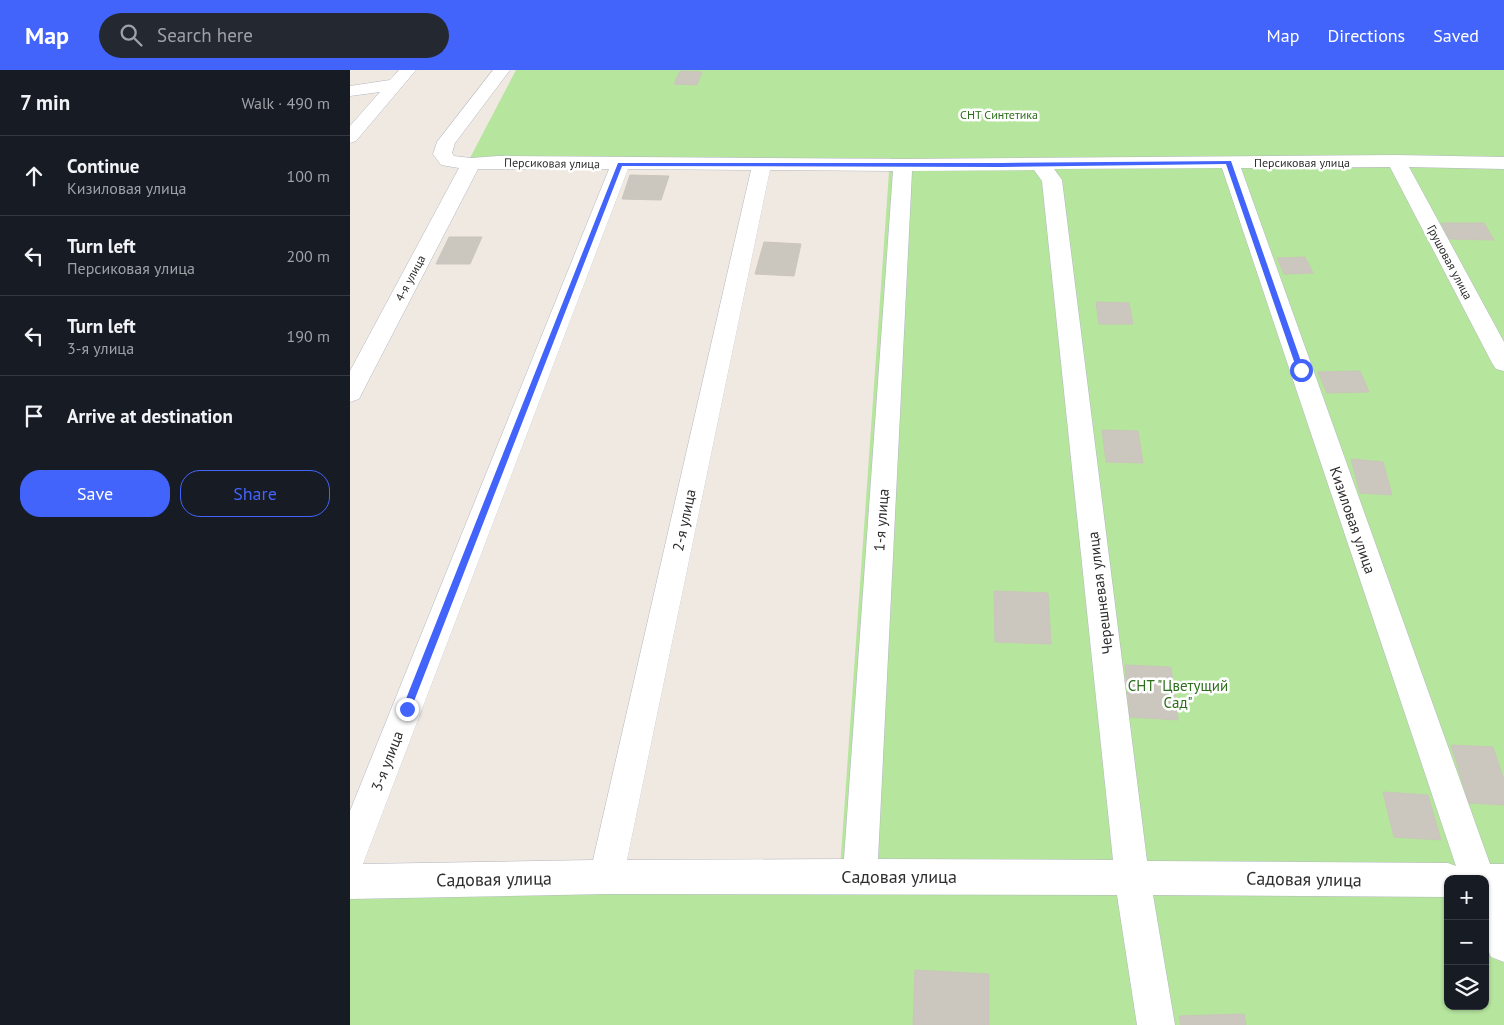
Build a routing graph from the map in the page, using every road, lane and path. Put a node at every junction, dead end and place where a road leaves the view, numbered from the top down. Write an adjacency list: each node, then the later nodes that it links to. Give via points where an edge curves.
1 (408, 70): 4 (street)
2 (502, 70): 10 (street, Персиковая улица, via 446,142 442,154 448,161)
3 (350, 81): 4 (street)
4 (396, 84): 5 (street)
5 (350, 137)
6 (1396, 161): 7 (street, Персиковая улица); 9 (street, Персиковая улица); 14 (street, Грушовая улица)
7 (1229, 162): 13 (street, Персиковая улица); 17 (street, Кизиловая улица)
8 (762, 163): 11 (street, Персиковая улица); 12 (street, Персиковая улица); 19 (street, 2-я улица)
9 (1504, 163)
10 (471, 164): 11 (street, Персиковая улица); 15 (street, 4-я улица)
11 (620, 164): 16 (street, 3-я улица)
12 (903, 165): 13 (street, Персиковая улица); 18 (street, 1-я улица)
13 (1040, 165): 20 (street, Черешневая улица, via 1052,180)
14 (1504, 364)
15 (350, 393)
16 (350, 854)
17 (1477, 875)
18 (860, 876): 19 (street, Садовая улица); 20 (street, Садовая улица)
19 (606, 877): 24 (street, Садовая улица)
20 (1132, 877): 21 (street, Садовая улица); 27 (street, Черешневая улица)
21 (1444, 880)
22 (1489, 881): 23 (street)
23 (1504, 881)
24 (350, 882)
25 (1489, 907): 26 (street)
26 (1504, 944)
27 (1156, 1025)

